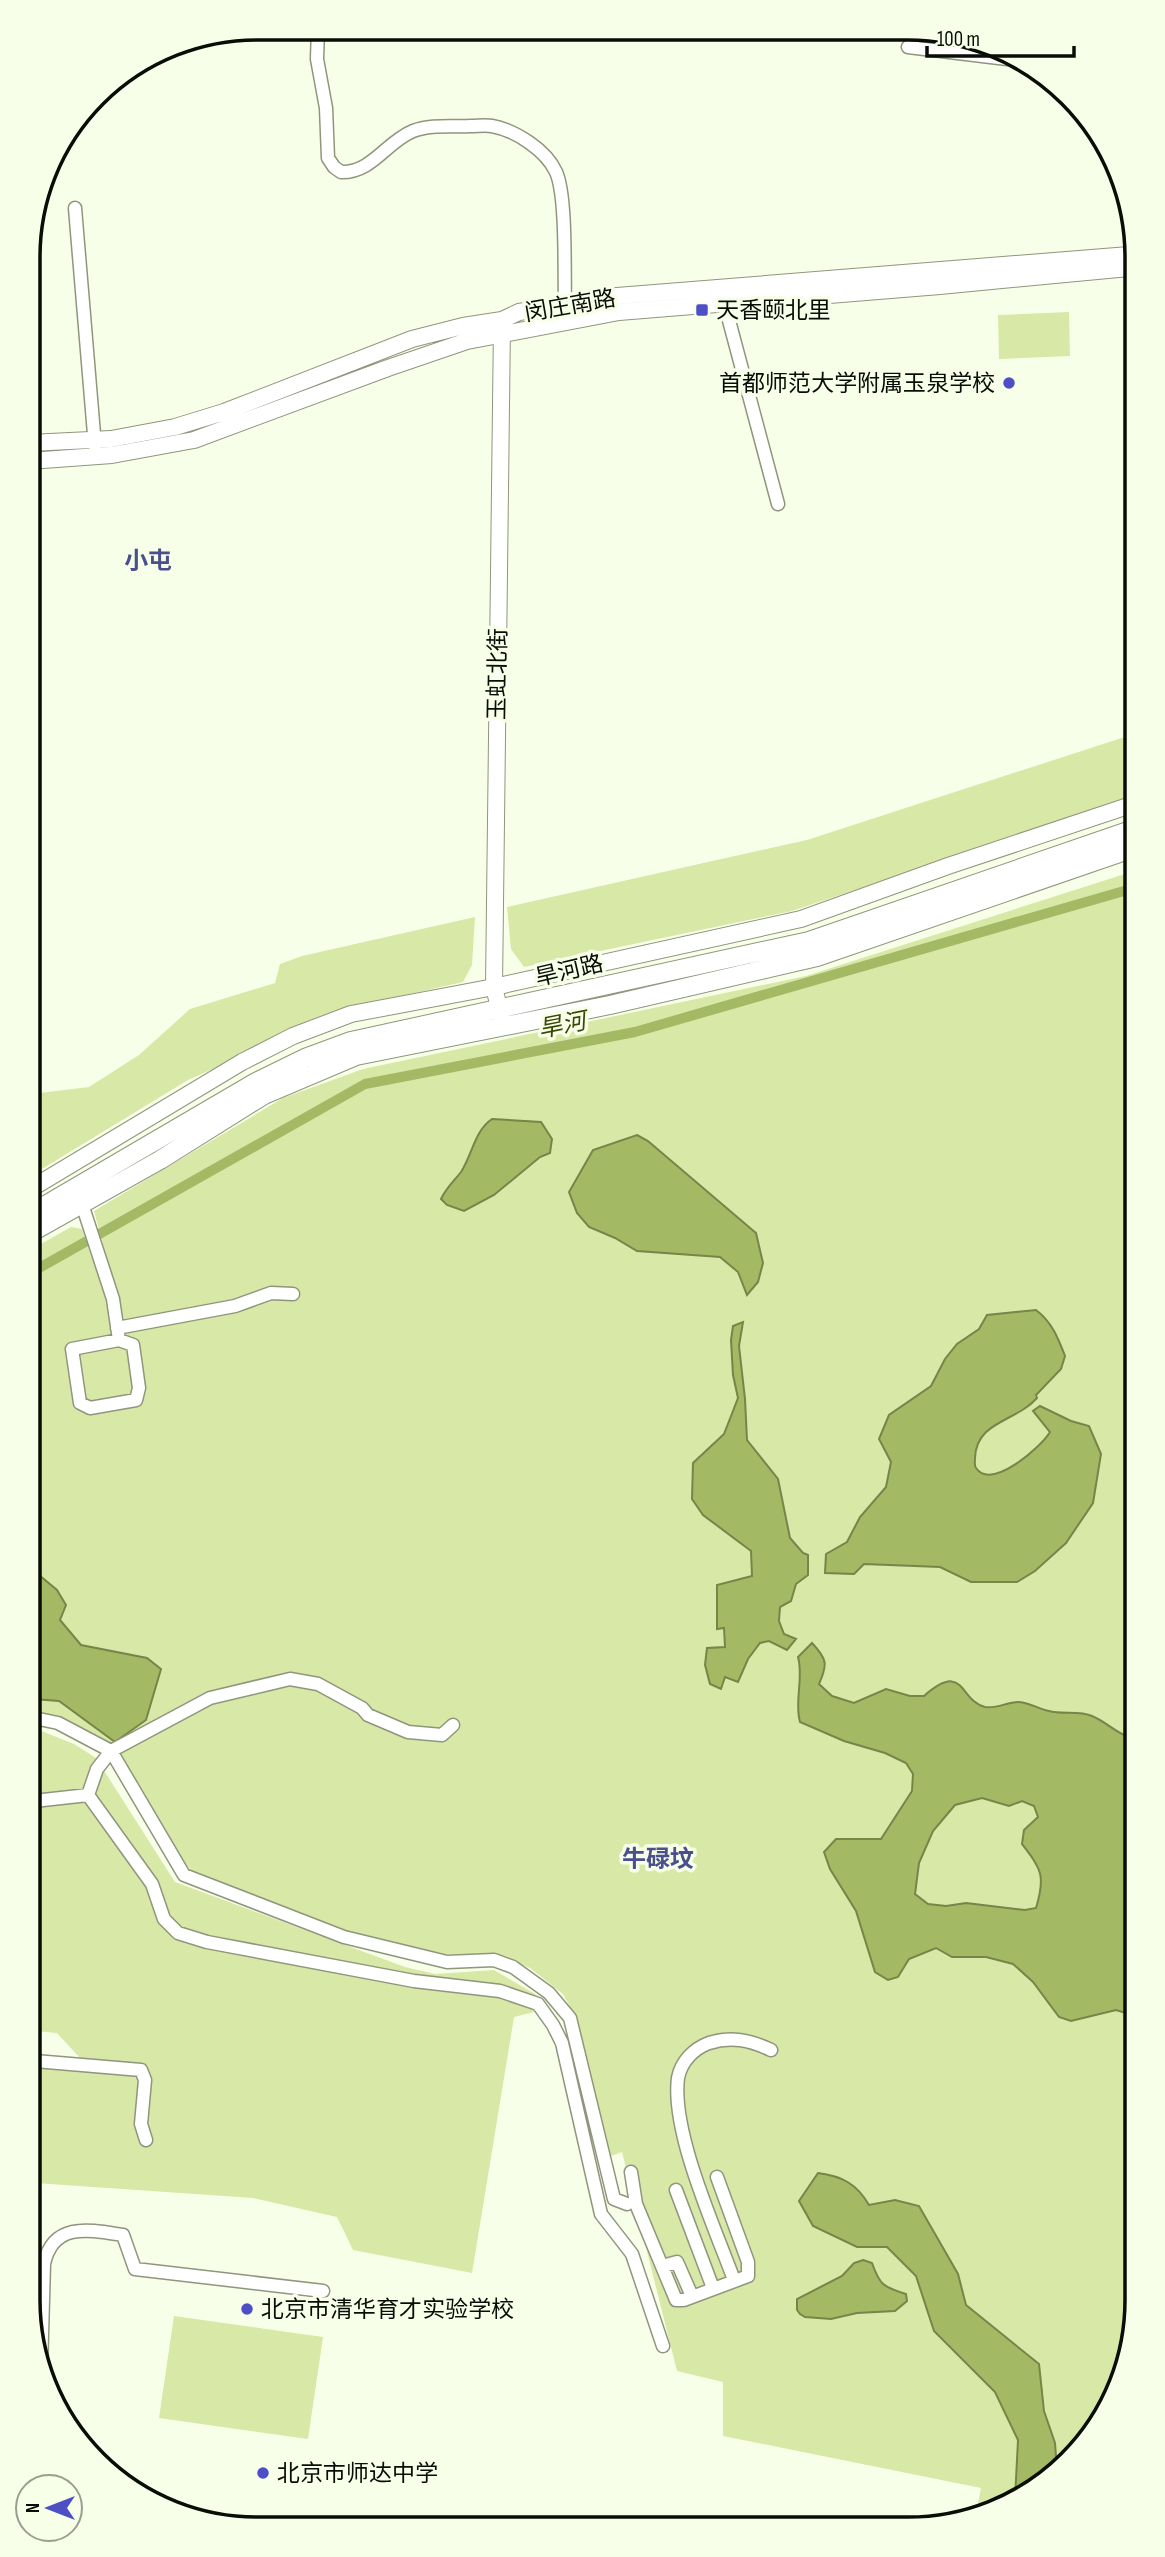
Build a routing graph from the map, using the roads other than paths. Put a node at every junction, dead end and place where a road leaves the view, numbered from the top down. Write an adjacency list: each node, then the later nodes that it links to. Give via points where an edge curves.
1 (318, 41): 8 (street, via 328,158 341,172 362,169 401,137 429,128 490,126 527,142 544,156 556,172 561,195)
2 (908, 47): 3 (street)
3 (990, 57)
4 (75, 208): 10 (street)
5 (1125, 255): 7 (street, 闵庄南路)
6 (1125, 268): 7 (street, 闵庄南路)
7 (722, 296): 8 (street, 闵庄南路, via 617,296); 9 (street, 闵庄南路); 14 (street)
8 (565, 305): 9 (street, 闵庄南路, via 519,312)
9 (502, 327): 10 (street, 闵庄南路, via 463,326 412,339 197,421 142,435); 12 (street, 闵庄南路, via 194,440); 18 (street, 玉虹北街)
10 (94, 439): 11 (street, 闵庄南路); 12 (street)
11 (41, 442)
12 (95, 456): 13 (street, 闵庄南路)
13 (41, 460)
14 (778, 504)
15 (1125, 806): 18 (street, 旱河路, via 801,919)
16 (1125, 842): 19 (main road, 旱河路, via 809,941)
17 (1125, 842): 20 (main road, 旱河路, via 817,957)
18 (494, 987): 19 (street, 玉虹北街); 22 (street, 旱河路, via 351,1014 293,1036)
19 (499, 1007): 20 (street, 玉虹北街); 21 (main road, 旱河路)
20 (503, 1026): 21 (main road, 旱河路)
21 (378, 1042): 23 (main road, 旱河路, via 305,1058 256,1082); 24 (main road, 旱河路, via 264,1095)
22 (41, 1183)
23 (41, 1208)
24 (84, 1209): 25 (main road, 旱河路); 27 (street, via 113,1298)
25 (41, 1228)
26 (293, 1294): 27 (street, via 271,1293)
27 (118, 1334): 27 (street, via 72,1349 80,1402 90,1408 136,1400 139,1388 133,1345)
28 (40, 1719): 30 (street, via 58,1723)
29 (453, 1725): 30 (street, via 442,1735 408,1732 368,1715 318,1684 290,1679 210,1698)
30 (111, 1751): 31 (street, via 97,1769); 39 (street, via 184,1875 344,1937 447,1962 494,1960 548,1993 570,2018 614,2199)
31 (88, 1795): 32 (street); 46 (street, via 152,1884 163,1919 178,1933 414,1981 500,1991 538,2004 562,2043 601,2214 632,2254)
32 (40, 1800)
33 (771, 2050): 42 (street, via 751,2041 722,2039 702,2046 686,2059 678,2076 681,2129)
34 (40, 2062): 35 (street, via 141,2070 145,2080 141,2124)
35 (146, 2140)
36 (631, 2172): 43 (street, via 636,2204 671,2293 676,2300 684,2300)
37 (717, 2177): 42 (street, via 748,2262 748,2276)
38 (676, 2190): 43 (street)
39 (627, 2204)
40 (40, 2263): 44 (street, via 59,2239 85,2229 123,2235 135,2270)
41 (40, 2265): 45 (street)
42 (734, 2280): 43 (street)
43 (713, 2288)
44 (323, 2291)
45 (40, 2306)
46 (663, 2346)

